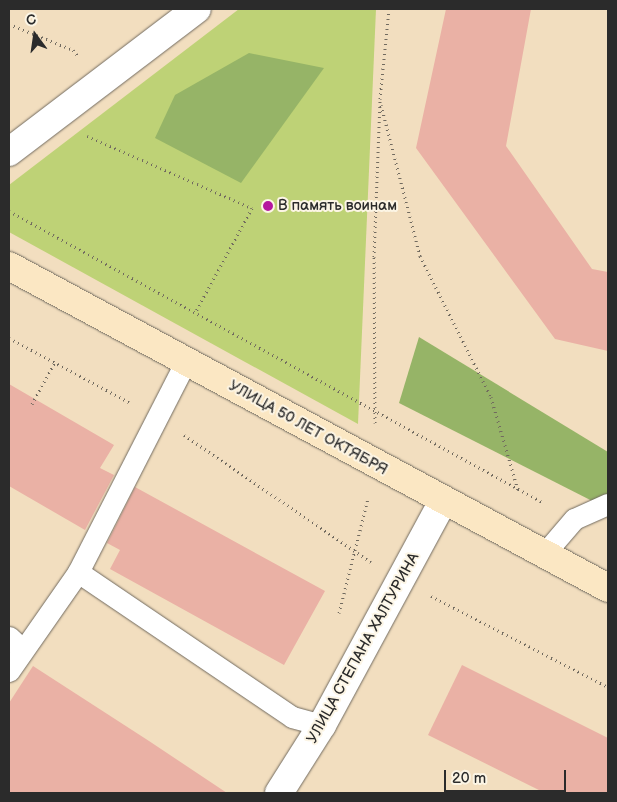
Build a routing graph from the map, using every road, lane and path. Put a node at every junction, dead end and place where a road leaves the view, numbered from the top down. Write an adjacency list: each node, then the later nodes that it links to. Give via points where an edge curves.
1 (197, 9): 3 (street)
2 (9, 24): 3 (path, via 73,50)
3 (99, 83): 5 (street)
4 (380, 99): 15 (path, via 420,256 491,397)
5 (50, 120): 6 (street); 9 (path, via 252,208)
6 (9, 152)
7 (9, 211): 9 (path)
8 (9, 266): 11 (main road, УЛИЦА 50 ЛЕТ ОКТЯБРЯ)
9 (195, 313): 15 (path)
10 (9, 338): 12 (path)
11 (186, 361): 14 (lane); 16 (main road, УЛИЦА 50 ЛЕТ ОКТЯБРЯ)
12 (55, 362): 13 (path, via 32,404); 14 (path)
13 (35, 400)
14 (156, 416): 20 (lane); 21 (path)
15 (518, 490): 18 (path)
16 (443, 501): 19 (main road, УЛИЦА 50 ЛЕТ ОКТЯБРЯ); 21 (street, УЛИЦА СТЕПАНА ХАЛТУРИНА)
17 (608, 504): 18 (lane)
18 (574, 519): 19 (lane)
19 (544, 554): 22 (main road, УЛИЦА 50 ЛЕТ ОКТЯБРЯ)
20 (78, 572): 23 (lane); 26 (lane, via 292,717)
21 (402, 581): 25 (path); 26 (street, УЛИЦА СТЕПАНА ХАЛТУРИНА)
22 (608, 588)
23 (16, 644): 24 (lane)
24 (9, 671)
25 (608, 687)
26 (322, 725): 27 (street, УЛИЦА СТЕПАНА ХАЛТУРИНА)
27 (279, 793)

